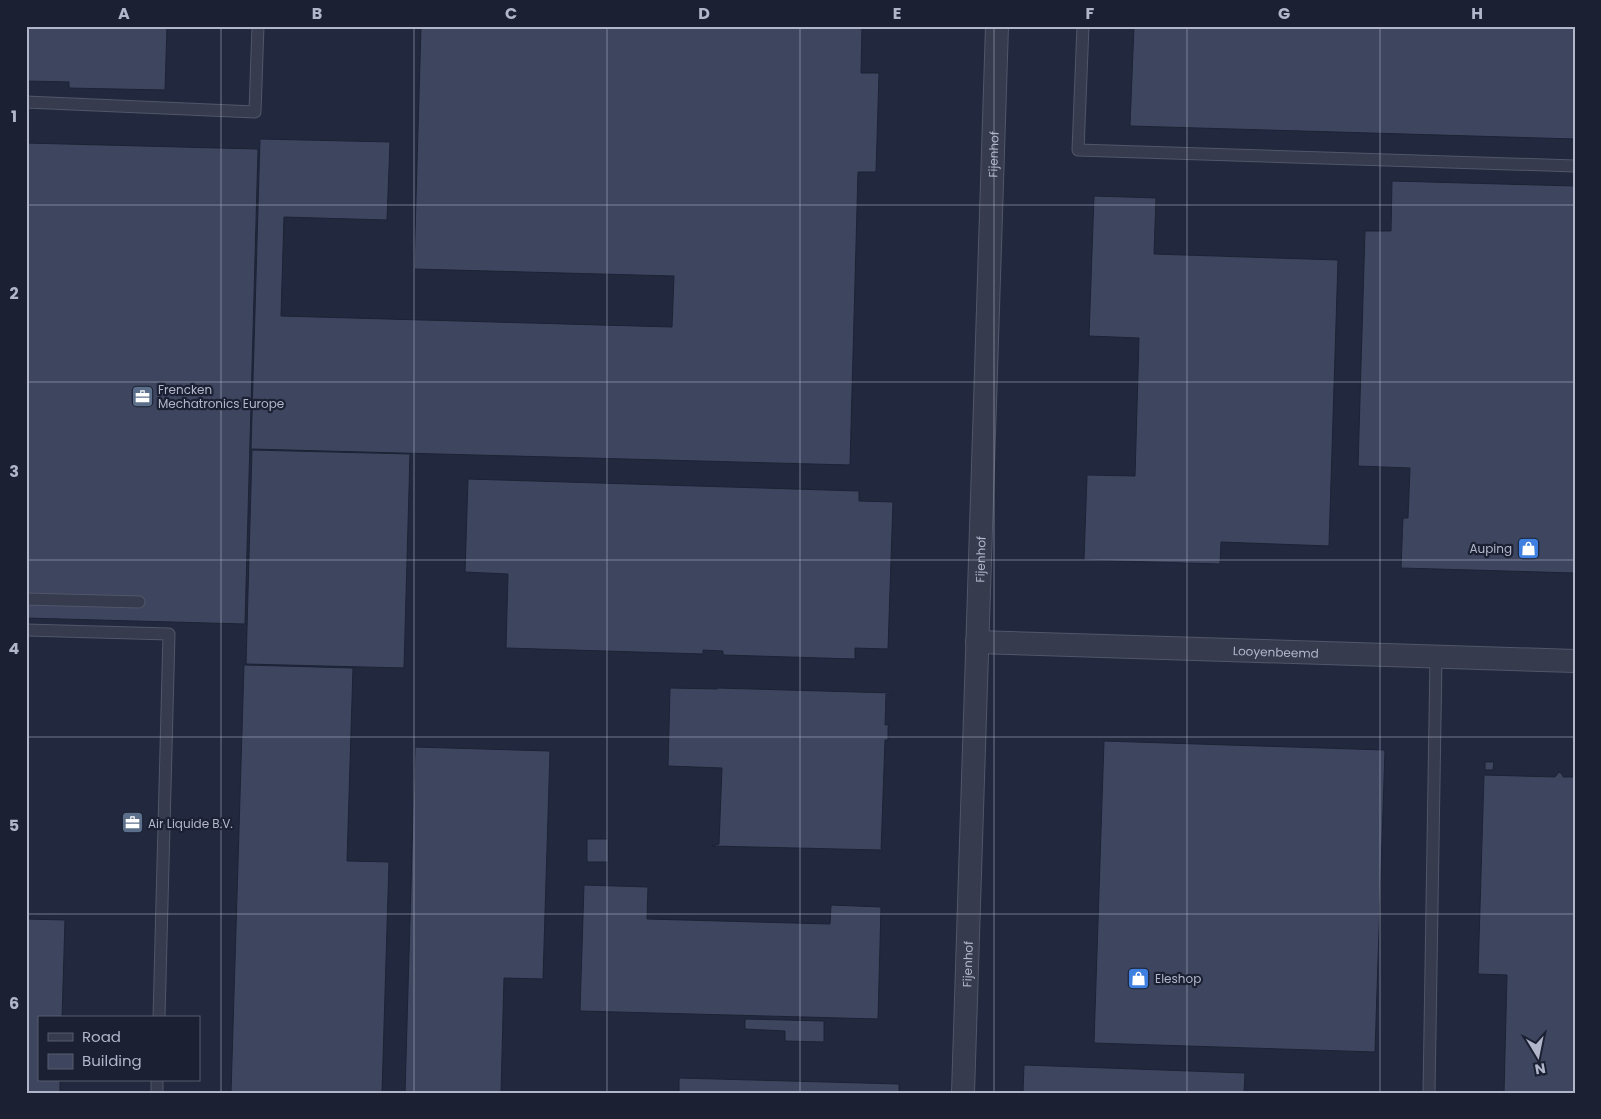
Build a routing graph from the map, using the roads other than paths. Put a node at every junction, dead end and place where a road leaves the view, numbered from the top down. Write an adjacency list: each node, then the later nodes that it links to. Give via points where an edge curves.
1 (258, 26): 4 (lane, via 255,112)
2 (998, 26): 9 (street, Fijenhof)
3 (1083, 26): 5 (lane, via 1078,150)
4 (26, 102)
5 (1575, 166)
6 (26, 599): 7 (lane)
7 (139, 602)
8 (26, 630): 12 (lane, via 169,634)
9 (977, 642): 10 (street, Looyenbeemd); 13 (street, Fijenhof)
10 (1436, 658): 11 (street, Looyenbeemd); 14 (lane)
11 (1575, 662)
12 (159, 1016)
13 (963, 1093)
14 (1429, 1093)

